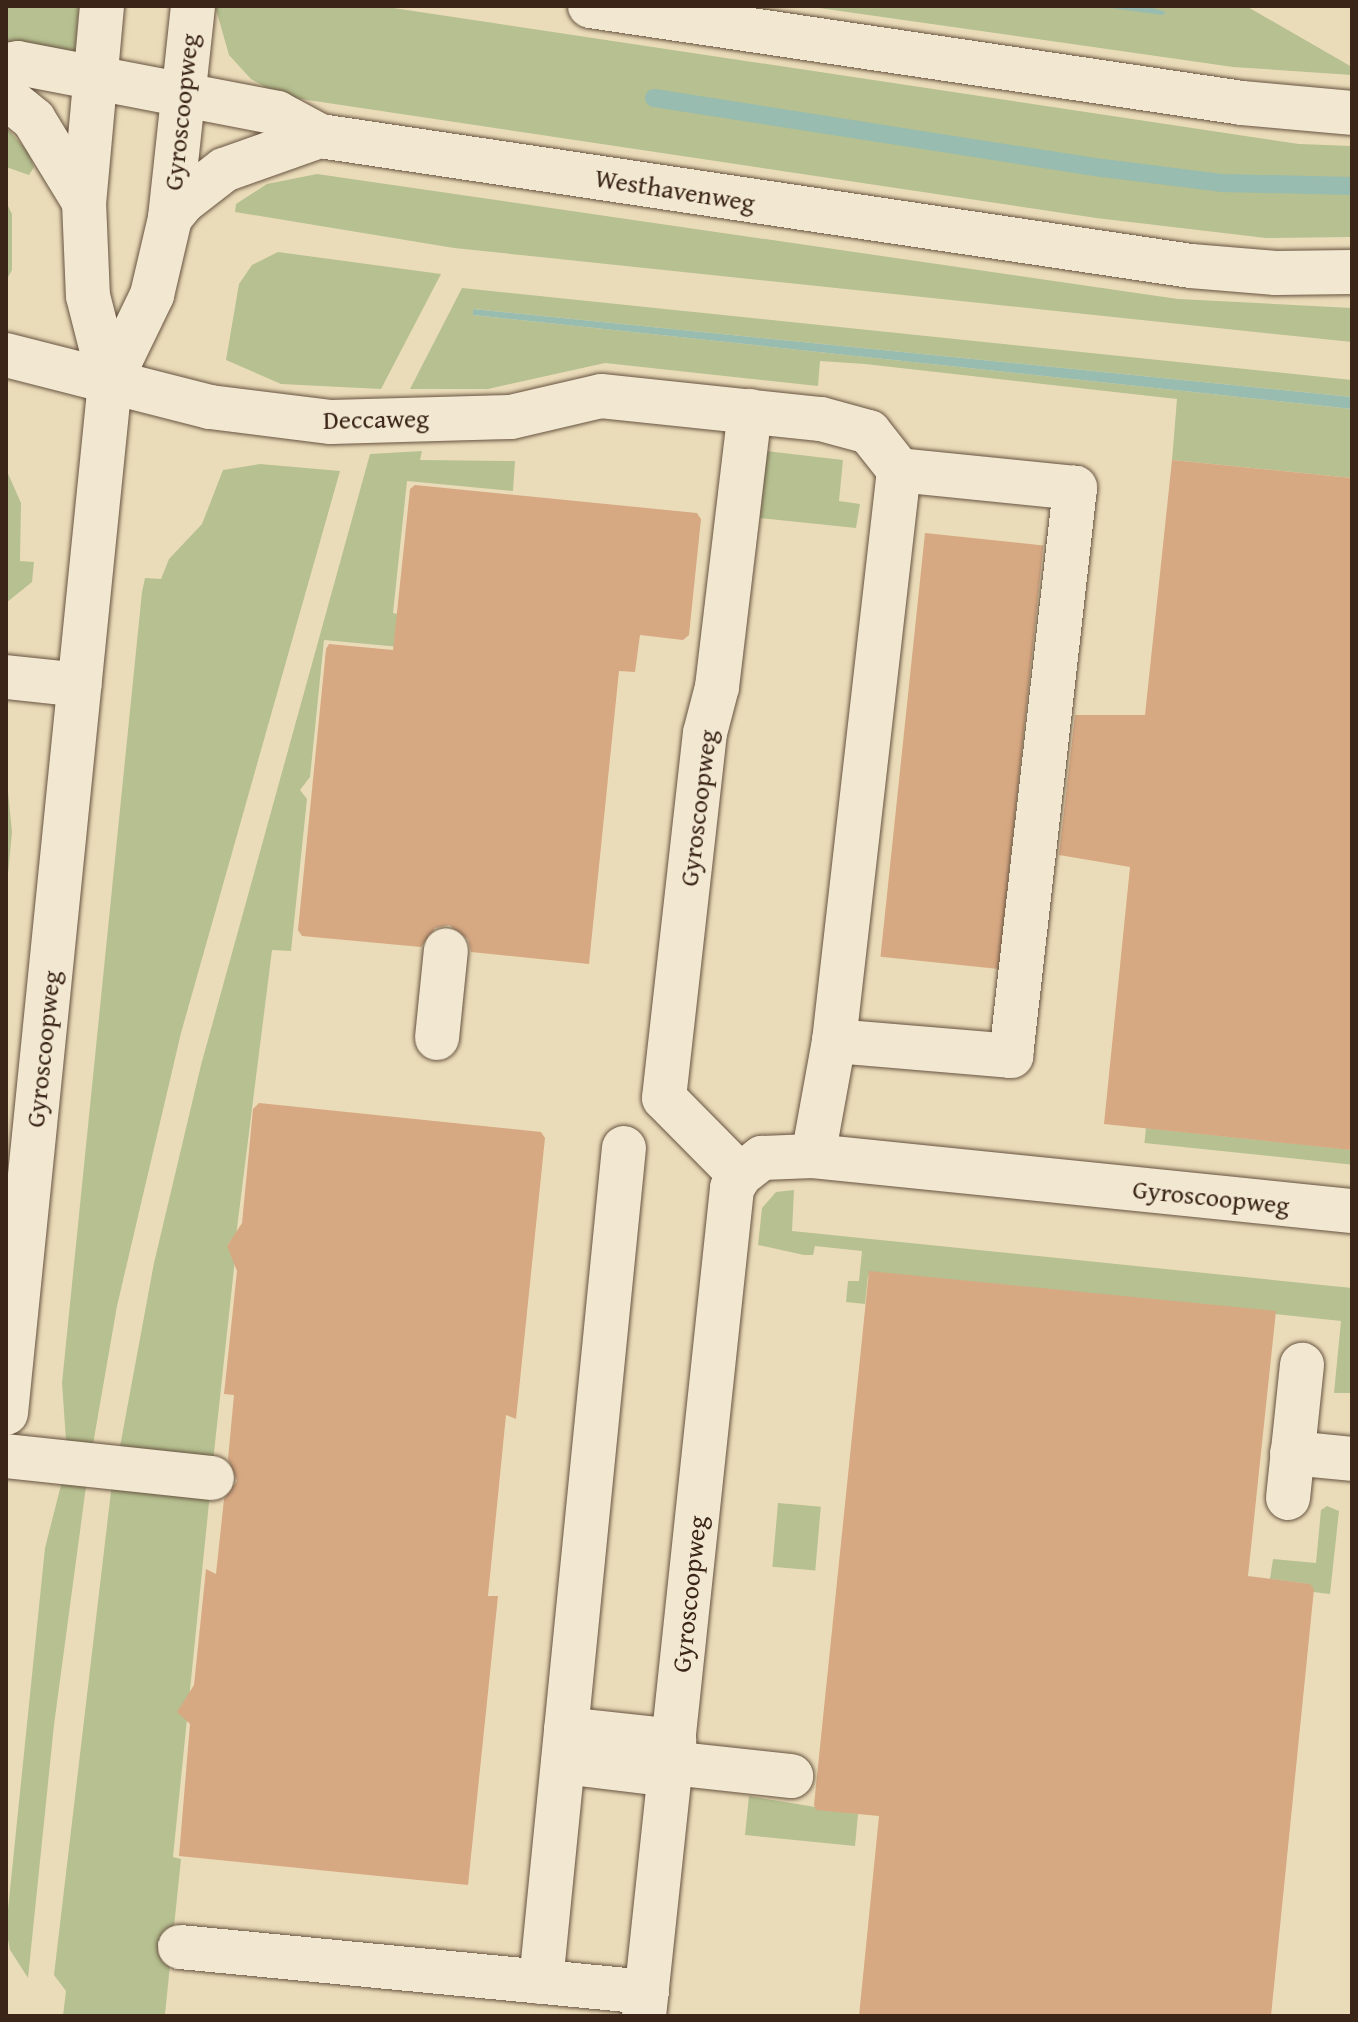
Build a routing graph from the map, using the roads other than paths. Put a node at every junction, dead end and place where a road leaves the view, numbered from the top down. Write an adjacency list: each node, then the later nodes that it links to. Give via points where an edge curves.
1 (102, 6): 5 (street, Gyroscoopweg)
2 (193, 6): 7 (street, Gyroscoopweg)
3 (590, 6): 8 (street, via 1242,103)
4 (6, 65): 5 (street, Westhavenweg, via 18,63)
5 (95, 81): 7 (street, Westhavenweg); 10 (street, Gyroscoopweg)
6 (6, 97): 10 (street, Gyroscoopweg, via 34,120)
7 (181, 97): 9 (street, Westhavenweg, via 277,113); 11 (street, Gyroscoopweg)
8 (1352, 113)
9 (320, 136): 11 (street, Gyroscoopweg, via 224,170); 12 (street, Westhavenweg, via 1191,266)
10 (84, 202): 14 (street, Gyroscoopweg, via 88,296)
11 (170, 218): 14 (street, Gyroscoopweg, via 152,295)
12 (1352, 272)
13 (6, 355): 14 (street, Deccaweg)
14 (110, 382): 15 (street, Deccaweg, via 210,407 331,422 511,417 601,396); 18 (street, Gyroscoopweg)
15 (750, 411): 16 (street, Deccaweg, via 821,419 869,432); 24 (street, Gyroscoopweg, via 717,687 705,733 664,1098)
16 (899, 470): 21 (street); 21 (street, via 1075,488 1015,1025 1011,1056)
17 (6, 677): 18 (street)
18 (80, 685): 27 (street, Gyroscoopweg)
19 (446, 950): 20 (street)
20 (437, 1038)
21 (834, 1041): 23 (street)
22 (624, 1148): 33 (street)
23 (813, 1156): 24 (street, Gyroscoopweg, via 762,1158); 25 (street, Gyroscoopweg)
24 (740, 1175): 34 (street, Gyroscoopweg, via 732,1188)
25 (1352, 1211)
26 (1302, 1365): 28 (street)
27 (6, 1413)
28 (1292, 1453): 30 (street); 32 (street)
29 (6, 1456): 31 (street)
30 (1352, 1459)
31 (212, 1478)
32 (1288, 1498)
33 (564, 1746): 34 (street); 37 (street)
34 (671, 1759): 35 (street); 38 (street, Gyroscoopweg)
35 (791, 1776)
36 (180, 1947): 37 (street)
37 (541, 1982): 38 (street)
38 (646, 2004)

